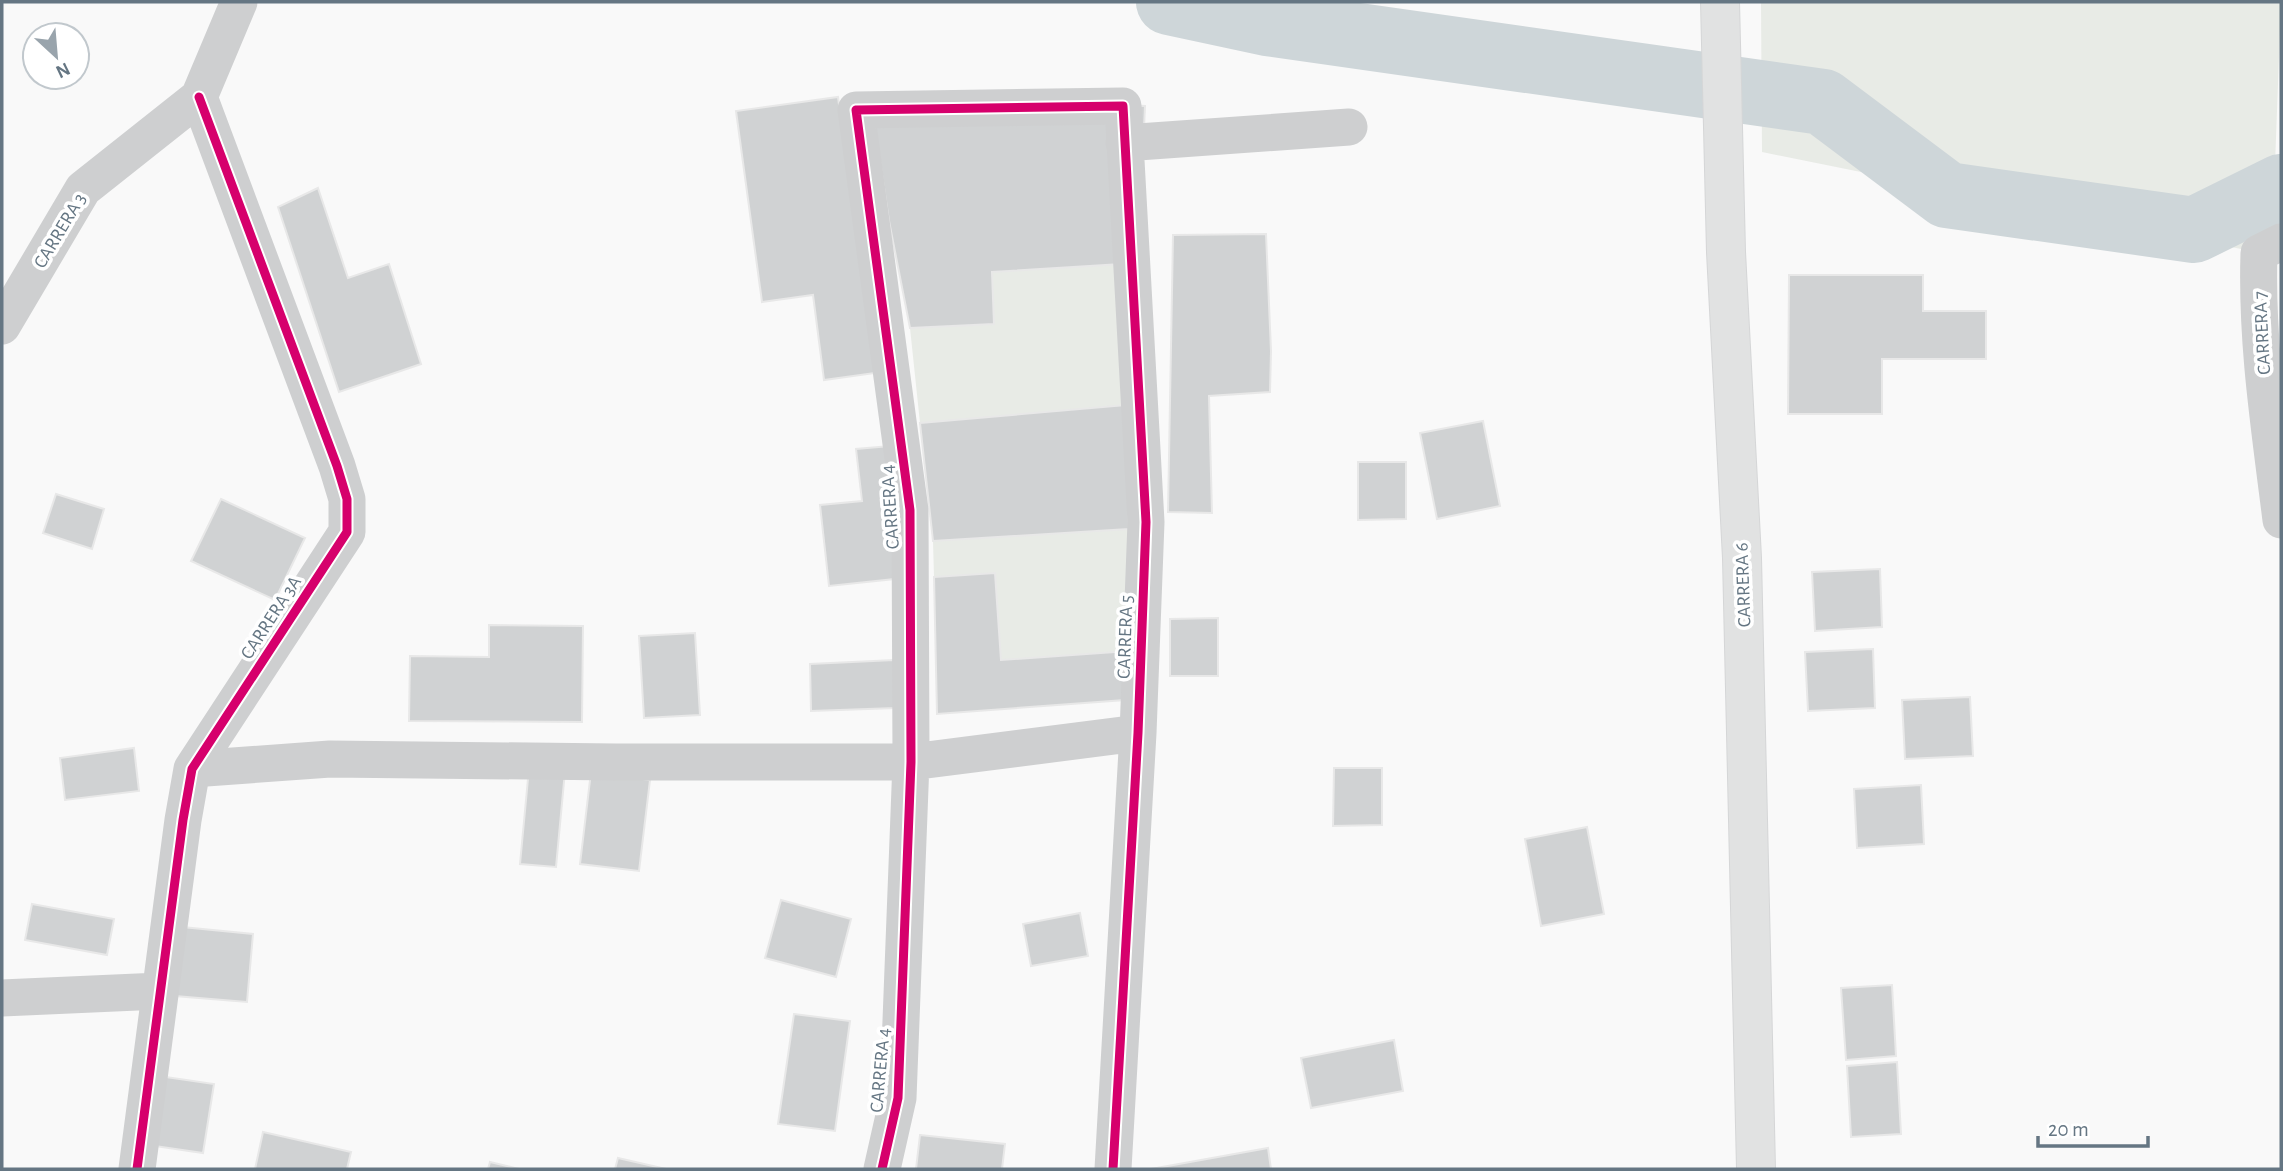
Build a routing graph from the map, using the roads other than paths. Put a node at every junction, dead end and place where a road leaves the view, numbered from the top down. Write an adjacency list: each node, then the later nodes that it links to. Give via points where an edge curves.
1 (239, 2): 3 (street)
2 (1720, 4): 18 (main road, CARRERA 6, via 1726,252 1742,558)
3 (199, 97): 8 (street, CARRERA 3, via 83,189); 12 (street, CARRERA 3A, via 337,466 347,499 347,532)
4 (1123, 106): 6 (street, CARRERA 5); 11 (street, CARRERA 4, via 856,110 910,510)
5 (1349, 127): 6 (street)
6 (1124, 143): 10 (street, CARRERA 5, via 1146,522)
7 (2281, 242): 9 (street, CARRERA 7, via 2259,253 2258,303)
8 (2, 326)
9 (2281, 520)
10 (1138, 733): 11 (street); 17 (street, CARRERA 5)
11 (911, 762): 12 (street, via 330,759); 16 (street, CARRERA 4, via 898,1098)
12 (192, 769): 13 (street, CARRERA 3A)
13 (160, 991): 14 (street); 15 (street, CARRERA 3A)
14 (2, 998)
15 (137, 1169)
16 (882, 1169)
17 (1113, 1169)
18 (1756, 1169)

